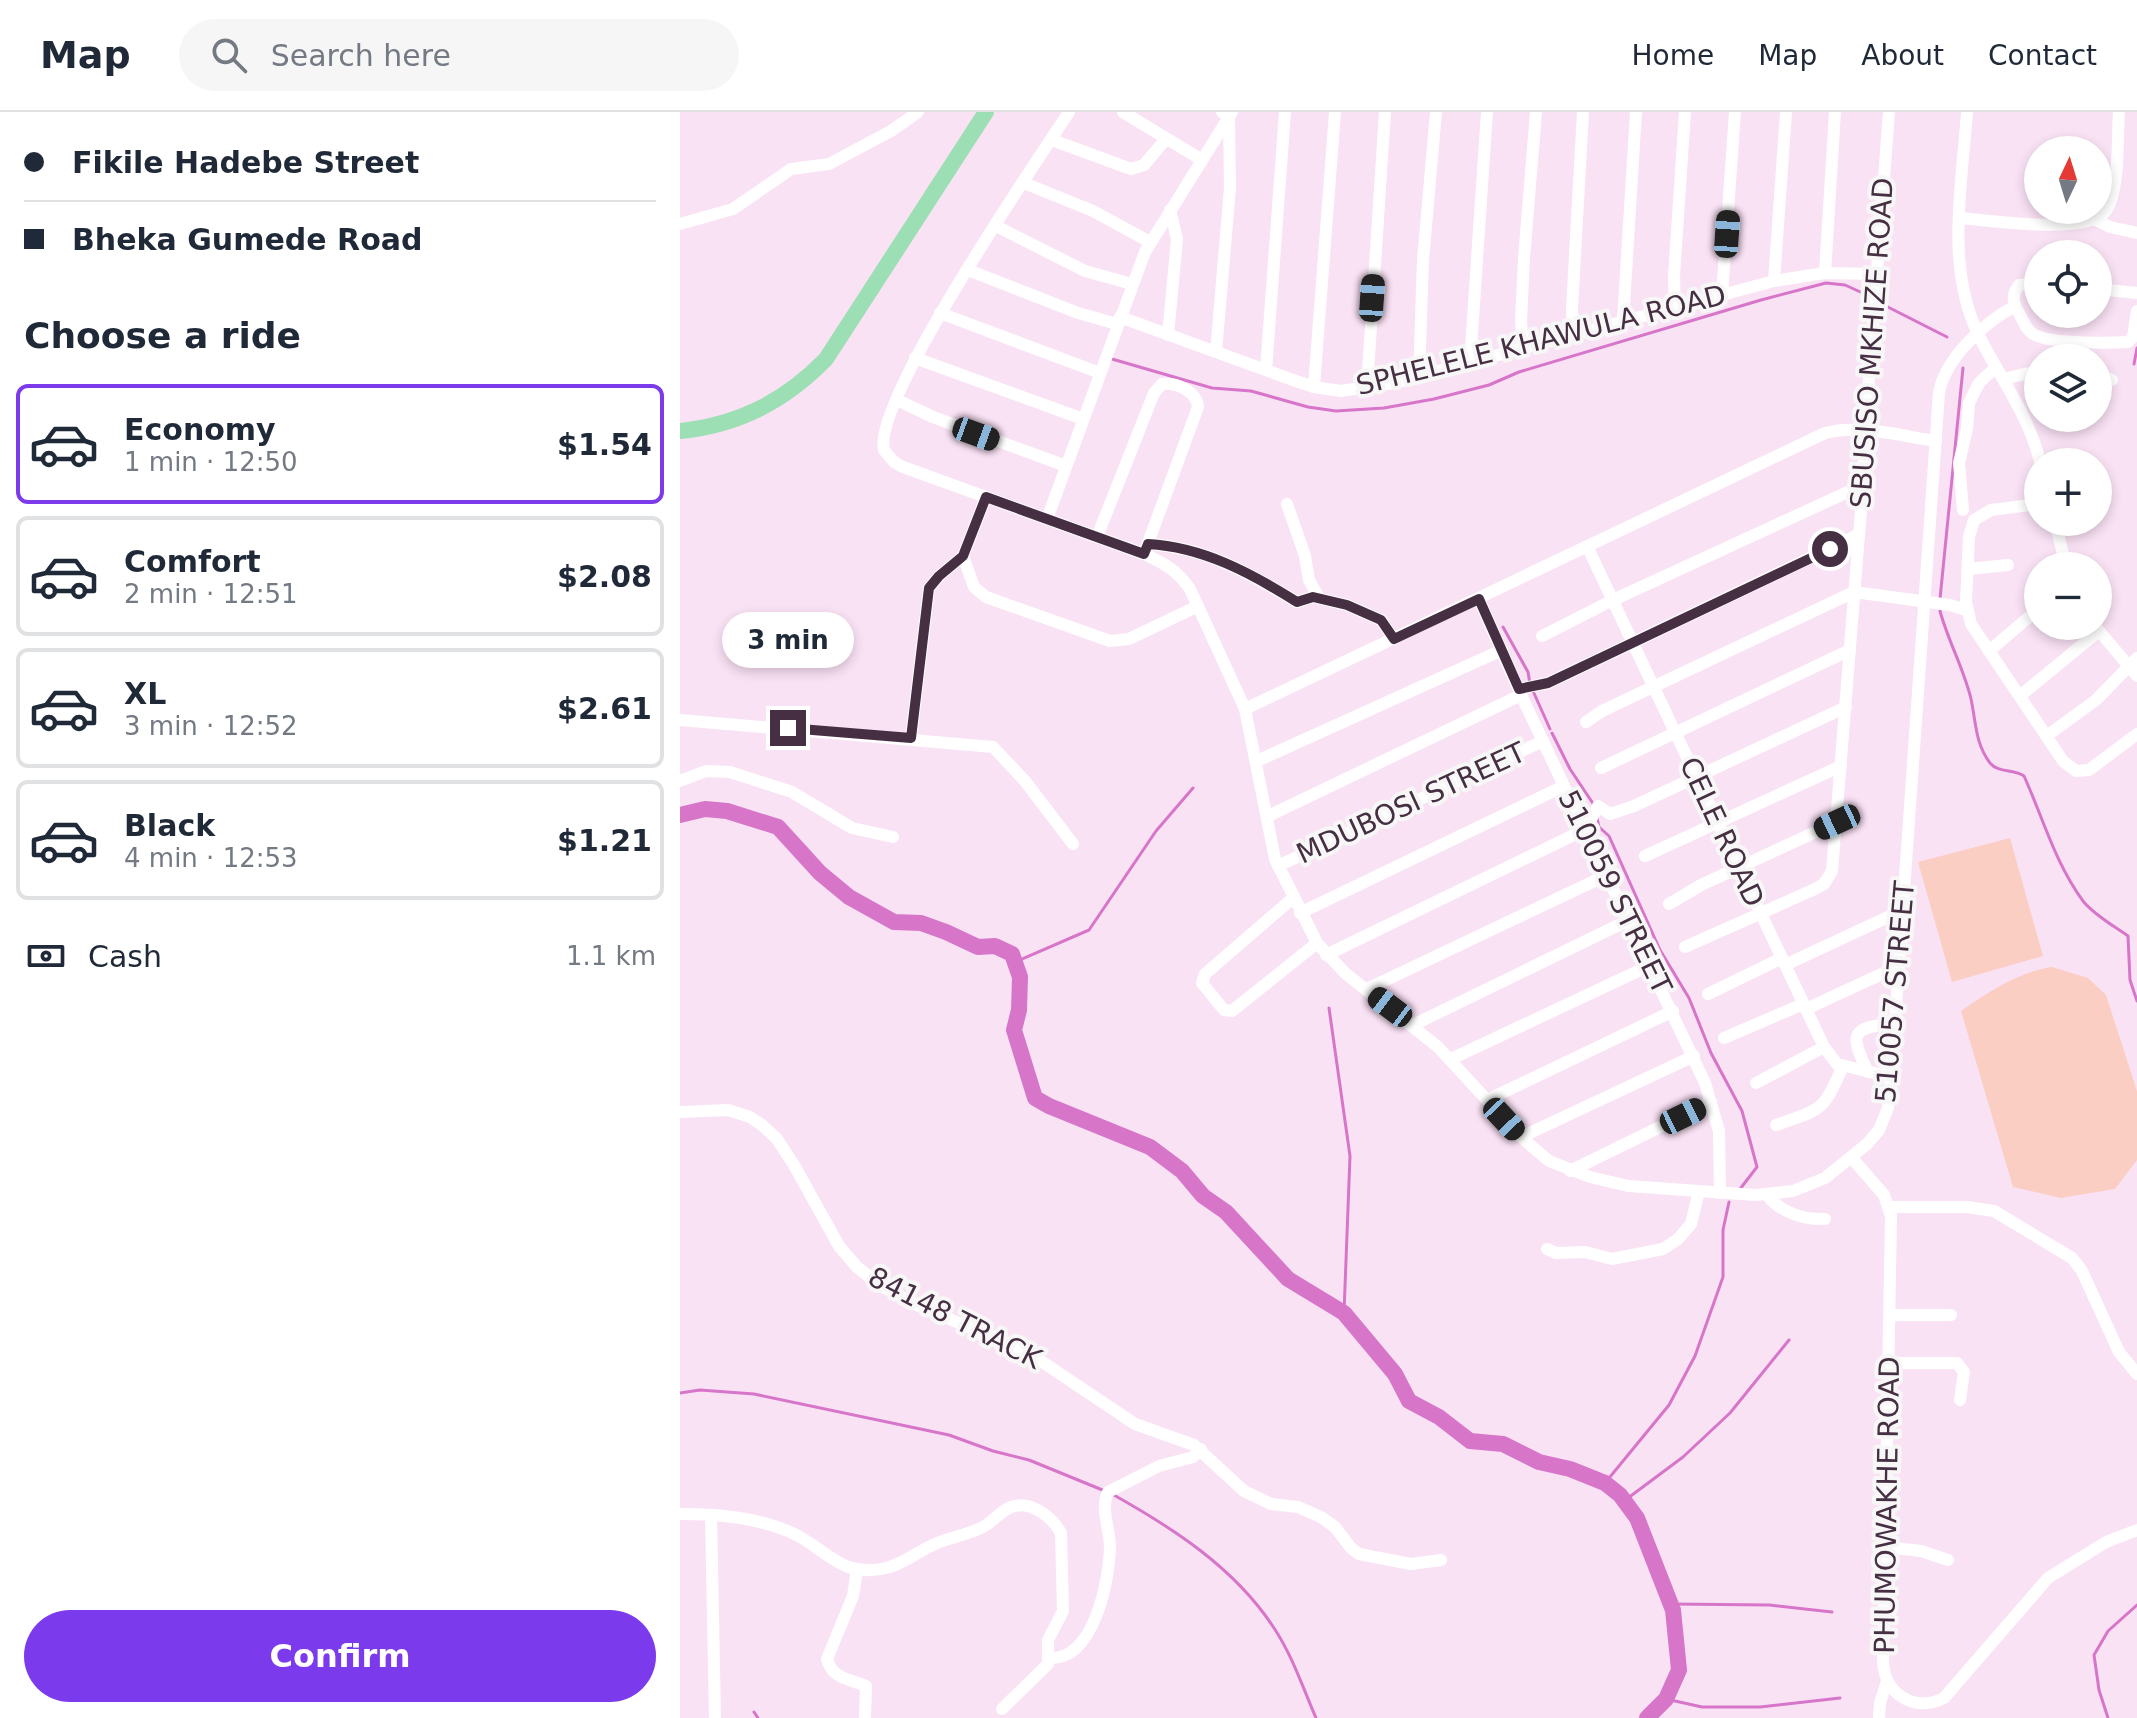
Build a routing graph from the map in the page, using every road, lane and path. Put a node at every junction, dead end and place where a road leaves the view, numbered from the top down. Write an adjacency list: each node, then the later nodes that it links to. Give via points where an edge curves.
1 (918, 112): 29 (street, via 829,164 791,169 733,209)
2 (986, 112): 69 (main road, via 826,359 770,405 715,426)
3 (1123, 112): 21 (street)
4 (1285, 112): 59 (street)
5 (1335, 112): 64 (street)
6 (1385, 112): 65 (street)
7 (1436, 112): 62 (street)
8 (1487, 112): 57 (street)
9 (1536, 112): 54 (street)
10 (1583, 112): 53 (street)
11 (1636, 112): 50 (street)
12 (1685, 112): 46 (street)
13 (1735, 112): 44 (street)
14 (1786, 112): 39 (street)
15 (1835, 112): 37 (street)
16 (1889, 112): 38 (street, SBUSISO MKHIZE ROAD)
17 (1967, 112): 27 (street)
18 (2119, 112): 25 (street)
19 (1067, 113): 22 (street)
20 (1228, 114): 23 (street); 55 (street, via 1230,188)
21 (1166, 139): 22 (street, via 1144,165 1131,169); 23 (street)
22 (1052, 140): 24 (street)
23 (1202, 160): 26 (street)
24 (1024, 183): 33 (street); 35 (street)
25 (2112, 195)
26 (1170, 210): 35 (street); 52 (street, via 1177,239)
27 (1960, 218): 28 (street); 51 (street, via 1960,274)
28 (2024, 222)
29 (680, 224)
30 (2055, 224): 31 (street)
31 (2076, 224)
32 (2104, 224): 34 (street)
33 (996, 226): 36 (street); 40 (street, via 1085,271)
34 (2137, 233)
35 (1150, 242): 40 (street)
36 (968, 270): 48 (street); 49 (street, SPHELELE KHAWULA ROAD, via 1078,313)
37 (1825, 273): 38 (street, SPHELELE KHAWULA ROAD); 39 (street, SPHELELE KHAWULA ROAD)
38 (1876, 274): 68 (street, SBUSISO MKHIZE ROAD)
39 (1774, 281): 44 (street, SPHELELE KHAWULA ROAD)
40 (1132, 284): 49 (street)
41 (2024, 284): 45 (street, 510057 STREET, via 2013,296)
42 (2112, 290): 43 (street)
43 (2137, 293)
44 (1722, 295): 46 (street, SPHELELE KHAWULA ROAD)
45 (2015, 306): 47 (street, via 2034,335 2099,343 2132,340); 51 (street, 510057 STREET)
46 (1675, 307): 50 (street, SPHELELE KHAWULA ROAD)
47 (2137, 311)
48 (940, 313): 56 (street); 60 (street)
49 (1119, 321): 52 (street, SPHELELE KHAWULA ROAD); 60 (street)
50 (1623, 321): 53 (street, SPHELELE KHAWULA ROAD)
51 (1977, 333): 58 (street); 70 (street, 510057 STREET, via 1944,377)
52 (1168, 335): 55 (street, SPHELELE KHAWULA ROAD)
53 (1573, 335): 54 (street, SPHELELE KHAWULA ROAD)
54 (1523, 348): 57 (street, SPHELELE KHAWULA ROAD)
55 (1216, 352): 59 (street, SPHELELE KHAWULA ROAD)
56 (915, 358): 66 (street); 67 (street)
57 (1470, 363): 62 (street, SPHELELE KHAWULA ROAD)
58 (1996, 367): 63 (street); 77 (street, via 1969,403 1959,463)
59 (1266, 370): 64 (street, SPHELELE KHAWULA ROAD)
60 (1100, 373): 67 (street)
61 (2024, 374): 63 (street)
62 (1419, 377): 65 (street, SPHELELE KHAWULA ROAD)
63 (2003, 379): 71 (street)
64 (1314, 387): 65 (street, SPHELELE KHAWULA ROAD)
65 (1367, 387)
66 (897, 400): 72 (street); 74 (street, 510057 STREET, via 883,438 884,450 894,462)
67 (1083, 419): 72 (street)
68 (1865, 430): 70 (street); 73 (street, SBUSISO MKHIZE ROAD); 81 (street, via 1825,433)
69 (680, 431)
70 (1936, 441): 90 (street, 510057 STREET)
71 (2036, 448)
72 (1066, 466): 78 (street)
73 (1863, 485): 79 (street, SBUSISO MKHIZE ROAD); 89 (street)
74 (986, 497): 78 (street, 510057 STREET); 83 (street)
75 (1287, 504): 87 (street, via 1310,585)
76 (2024, 506): 85 (street, via 1978,516 1971,528)
77 (1963, 510)
78 (1047, 519): 80 (street, 510057 STREET)
79 (1858, 535): 86 (street, SBUSISO MKHIZE ROAD); 98 (street)
80 (1097, 537): 82 (street, 510057 STREET); 82 (street, via 1154,393 1167,383 1199,404)
81 (1587, 546): 88 (street); 89 (street, CELE ROAD)
82 (1146, 549): 87 (street, via 1196,551 1297,602); 91 (street, 510057 STREET, via 1178,574)
83 (963, 556): 91 (street, via 974,587 986,597 1110,641 1129,639); 113 (street, via 929,588)
84 (2008, 565): 85 (street)
85 (1968, 569): 92 (street)
86 (1854, 592): 90 (street); 100 (street, SBUSISO MKHIZE ROAD); 103 (street)
87 (1319, 598): 95 (street, via 1384,622)
88 (1479, 599): 95 (street); 99 (street, 510059 STREET)
89 (1613, 600): 94 (street); 98 (street, CELE ROAD)
90 (1924, 602): 92 (street); 133 (street, 510057 STREET)
91 (1198, 606): 107 (street, 510057 STREET)
92 (1966, 610): 101 (street)
93 (2024, 621): 101 (street)
94 (1542, 636)
95 (1394, 639): 107 (street)
96 (2083, 640): 105 (street)
97 (2109, 640): 102 (street)
98 (1632, 643): 103 (street, CELE ROAD); 104 (street)
99 (1502, 650): 104 (street, 510059 STREET); 115 (street)
100 (1850, 650): 106 (street, SBUSISO MKHIZE ROAD); 110 (street)
101 (1989, 651): 105 (street)
102 (2134, 666): 112 (street)
103 (1654, 688): 109 (street); 110 (street, CELE ROAD)
104 (1520, 692): 114 (street, 510059 STREET); 121 (street)
105 (2021, 695): 112 (street)
106 (1846, 707): 116 (street, SBUSISO MKHIZE ROAD); 118 (street)
107 (1245, 709): 115 (street, 510057 STREET)
108 (680, 721): 113 (street)
109 (1586, 722)
110 (1675, 732): 117 (street); 118 (street, CELE ROAD)
111 (2137, 734): 112 (street, via 2079,772 2063,761)
112 (2048, 735)
113 (911, 738): 126 (street, via 993,747)
114 (1543, 741): 120 (street, 510059 STREET); 128 (street, MDUBOSI STREET)
115 (1257, 761): 121 (street, 510057 STREET)
116 (1841, 766): 122 (street); 123 (street, SBUSISO MKHIZE ROAD)
117 (1601, 768)
118 (1696, 777): 122 (street, CELE ROAD); 124 (street, via 1610,814 1598,806)
119 (680, 781): 125 (street, via 706,771 730,772 792,792 852,828)
120 (1564, 786): 124 (street, 510059 STREET); 135 (street)
121 (1268, 816): 128 (street, 510057 STREET)
122 (1717, 822): 127 (street); 129 (street, CELE ROAD)
123 (1837, 822): 129 (street); 134 (street, SBUSISO MKHIZE ROAD, via 1829,879)
124 (1586, 829): 130 (street, 510059 STREET); 139 (street)
125 (893, 837)
126 (1073, 844)
127 (1645, 856)
128 (1278, 866): 131 (street, 510057 STREET)
129 (1739, 867): 132 (street); 134 (street, CELE ROAD)
130 (1607, 875): 136 (street, 510059 STREET); 143 (street)
131 (1293, 898): 135 (street, 510057 STREET); 137 (street, via 1205,974 1202,983 1224,1010 1232,1011)
132 (1669, 904)
133 (1903, 910): 140 (street); 142 (street, 510057 STREET)
134 (1760, 912): 138 (street); 140 (street, CELE ROAD)
135 (1300, 913): 137 (street, 510057 STREET)
136 (1629, 920): 141 (street, 510059 STREET); 148 (street)
137 (1317, 943): 139 (street, 510057 STREET)
138 (1685, 947)
139 (1326, 955): 143 (street, 510057 STREET)
140 (1784, 961): 144 (street); 145 (street, CELE ROAD)
141 (1651, 965): 146 (street, 510059 STREET); 152 (street)
142 (1899, 966): 145 (street); 147 (street, 510057 STREET)
143 (1367, 989): 148 (street, 510057 STREET)
144 (1708, 994)
145 (1804, 1007): 149 (street); 150 (street, CELE ROAD)
146 (1673, 1011): 151 (street, 510059 STREET); 157 (street)
147 (1895, 1023): 154 (street, via 1861,1029 1855,1035); 155 (street, 510057 STREET)
148 (1413, 1025): 152 (street, 510057 STREET)
149 (1724, 1038)
150 (1824, 1047): 153 (street, CELE ROAD); 156 (street)
151 (1694, 1056): 158 (street, 510059 STREET); 161 (street)
152 (1451, 1059): 157 (street, 510057 STREET)
153 (1843, 1066): 154 (street); 160 (street, via 1820,1108)
154 (1868, 1072): 155 (street)
155 (1891, 1077): 162 (street, 510057 STREET, via 1884,1120)
156 (1756, 1083)
157 (1487, 1100): 161 (street, 510057 STREET)
158 (1711, 1102): 163 (street); 165 (street, 510059 STREET, via 1719,1131)
159 (680, 1112): 175 (street, 84148 TRACK, via 739,1112 762,1125 794,1165 839,1246 881,1286 1029,1353 1135,1424)
160 (1776, 1125)
161 (1521, 1137): 163 (street, 510057 STREET)
162 (1852, 1158): 166 (street, 510057 STREET, via 1808,1186); 167 (street)
163 (1570, 1171): 164 (street, 510057 STREET, via 1628,1186)
164 (1699, 1191): 165 (street, 510057 STREET); 169 (street, via 1691,1224 1663,1249 1612,1259)
165 (1720, 1193): 166 (street, 510057 STREET)
166 (1767, 1195): 168 (street, via 1781,1209)
167 (1890, 1207): 170 (street, PHUMOWAKHE ROAD); 173 (street, via 1994,1211 2072,1258 2119,1352)
168 (1825, 1219)
169 (1547, 1249)
170 (1890, 1315): 171 (street); 172 (street, PHUMOWAKHE ROAD)
171 (1951, 1315)
172 (1889, 1363): 174 (street, via 1957,1363 1964,1372); 179 (street, PHUMOWAKHE ROAD)
173 (2137, 1374)
174 (1960, 1400)
175 (1201, 1449): 180 (street, 84148 TRACK, via 1244,1491 1321,1517 1359,1554 1411,1564); 183 (street, via 1108,1492 1110,1550 1094,1622 1072,1652)
176 (680, 1514): 177 (street)
177 (711, 1515): 182 (street, via 786,1531 836,1564); 186 (street)
178 (2137, 1530): 184 (street, PHUMOWAKHE ROAD, via 2106,1542 2048,1578 1944,1698 1911,1702)
179 (1886, 1547): 181 (street); 184 (street, PHUMOWAKHE ROAD)
180 (1441, 1560)
181 (1948, 1560)
182 (857, 1570): 183 (street, via 884,1569 904,1561 983,1527 1011,1507 1041,1512 1056,1524 1062,1543 1063,1611 1050,1633); 187 (street, via 853,1596 827,1659 835,1674 866,1686)
183 (1049, 1658): 185 (street, via 1044,1670)
184 (1887, 1681): 188 (street)
185 (1002, 1709)
186 (715, 1718)
187 (865, 1718)
188 (1879, 1718)

